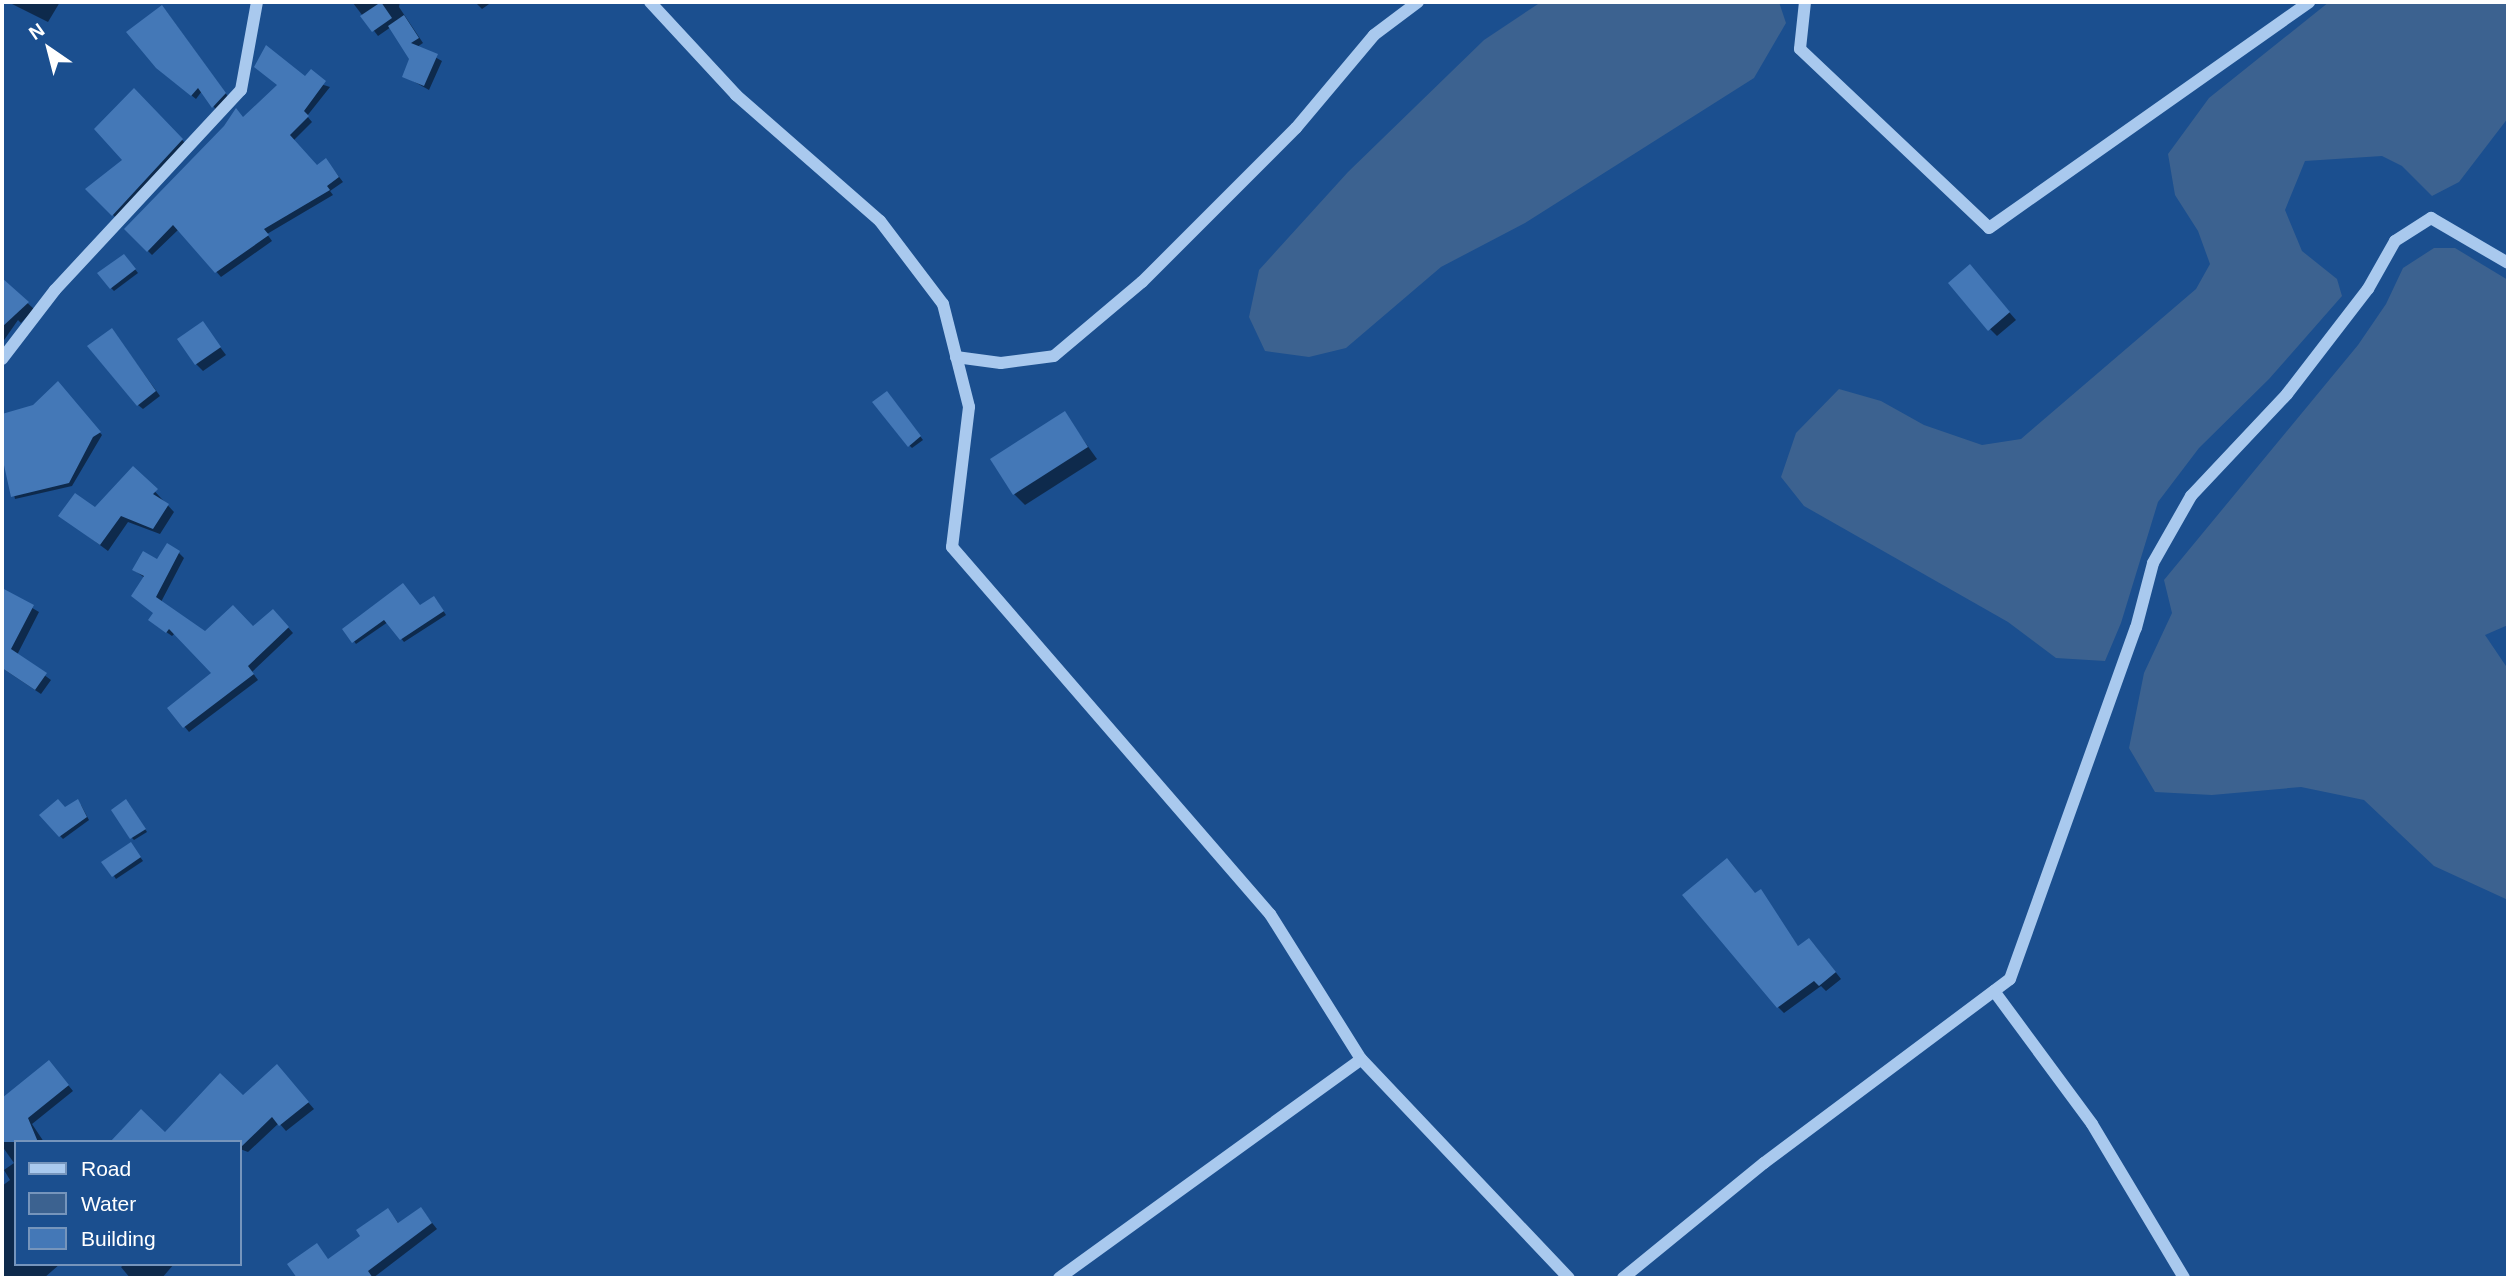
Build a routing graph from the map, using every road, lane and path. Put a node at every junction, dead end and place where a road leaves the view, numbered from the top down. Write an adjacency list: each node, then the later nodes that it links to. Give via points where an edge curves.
1 (257, 2): 8 (street, via 241,90 55,290)
2 (650, 2): 7 (street, via 736,95 880,221 943,304)
3 (1418, 2): 7 (street, via 1374,35 1296,128 1142,282 1054,356 1001,363)
4 (1805, 2): 5 (street, via 1800,49 1989,228)
5 (2309, 2)
6 (2508, 262): 9 (street, via 2431,218 2395,242 2368,289 2287,394 2191,496 2153,563 2136,628 2010,979)
7 (957, 357): 10 (street, via 969,407 952,547 1270,914)
8 (2, 359)
9 (1994, 991): 13 (street, via 1764,1163); 14 (street, via 2092,1124)
10 (1360, 1059): 11 (street); 12 (street)
11 (1059, 1278)
12 (1569, 1278)
13 (1623, 1278)
14 (2185, 1278)

